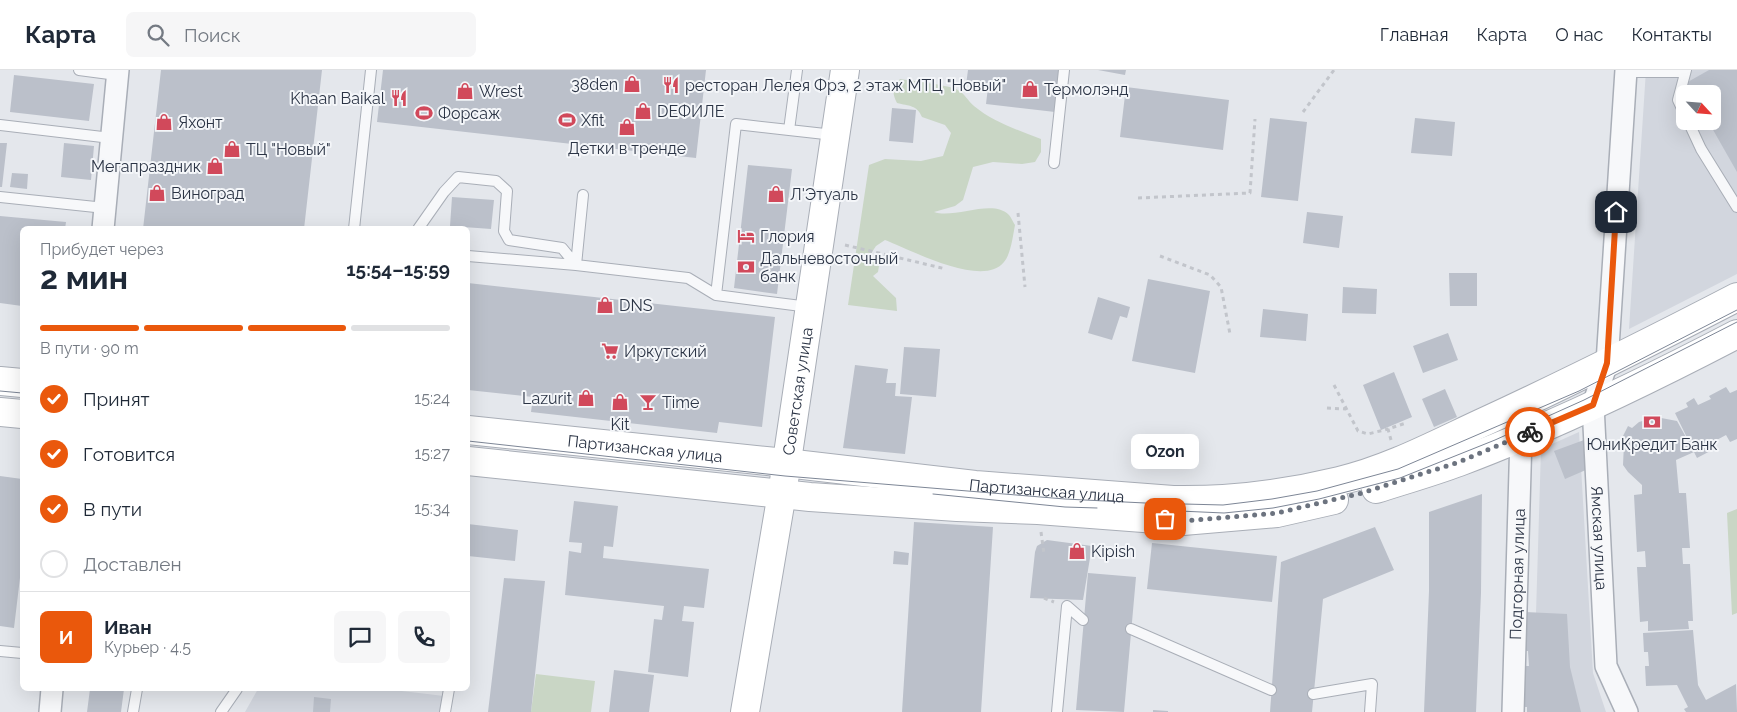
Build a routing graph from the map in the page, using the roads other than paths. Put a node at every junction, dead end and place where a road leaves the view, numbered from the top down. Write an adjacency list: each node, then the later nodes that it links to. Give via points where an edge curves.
1 (78, 70): 8 (lane)
2 (371, 70): 21 (lane)
3 (797, 70): 11 (lane)
4 (845, 70): 13 (street, Советская улица)
5 (1064, 70): 15 (lane)
6 (1626, 71): 7 (lane); 29 (street)
7 (1685, 71): 9 (lane)
8 (118, 72): 14 (street)
9 (1682, 85)
10 (0, 125): 14 (lane)
11 (789, 130): 13 (lane); 25 (lane, via 736,124)
12 (1692, 130): 19 (lane)
13 (835, 135): 27 (street, Советская улица)
14 (111, 138): 18 (street)
15 (1054, 163)
16 (583, 195): 24 (lane)
17 (0, 197): 18 (lane)
18 (105, 208): 20 (street)
19 (1737, 208)
20 (103, 226)
21 (354, 226)
22 (420, 226): 24 (lane, via 458,177 496,181 507,191 504,231 509,240 562,248)
23 (470, 256): 24 (lane)
24 (576, 265): 25 (lane, via 688,278)
25 (716, 295): 27 (lane)
26 (1737, 297): 29 (street, Партизанская улица)
27 (809, 307): 38 (street, Советская улица)
28 (1737, 334): 32 (street, Партизанская улица)
29 (1607, 363): 32 (street, Ямская улица); 38 (street, Партизанская улица, via 1402,460 1340,481 1264,495 1173,500 975,485)
30 (0, 381): 31 (street)
31 (20, 383)
32 (1593, 405): 36 (street, Партизанская улица); 58 (street, Ямская улица, via 1606,666)
33 (0, 412): 34 (street)
34 (20, 414)
35 (470, 430): 38 (street, Партизанская улица)
36 (1521, 436): 39 (street, Партизанская улица, via 1459,462 1362,493 1277,513 1183,521); 57 (street, Подгорная улица)
37 (470, 461): 39 (street, Партизанская улица)
38 (786, 463): 39 (street, Советская улица)
39 (782, 494): 54 (street, Советская улица)
40 (1083, 620): 55 (lane, via 1067,606)
41 (1131, 629): 44 (lane)
42 (0, 651): 43 (lane)
43 (20, 653)
44 (1271, 690)
45 (52, 691): 50 (street)
46 (137, 691): 51 (lane)
47 (235, 691): 52 (lane)
48 (449, 691): 53 (lane)
49 (1313, 694): 56 (lane, via 1372,684)
50 (50, 712)
51 (133, 712)
52 (221, 712)
53 (446, 712)
54 (745, 712)
55 (1057, 712)
56 (1370, 712)
57 (1513, 712)
58 (1627, 712)

